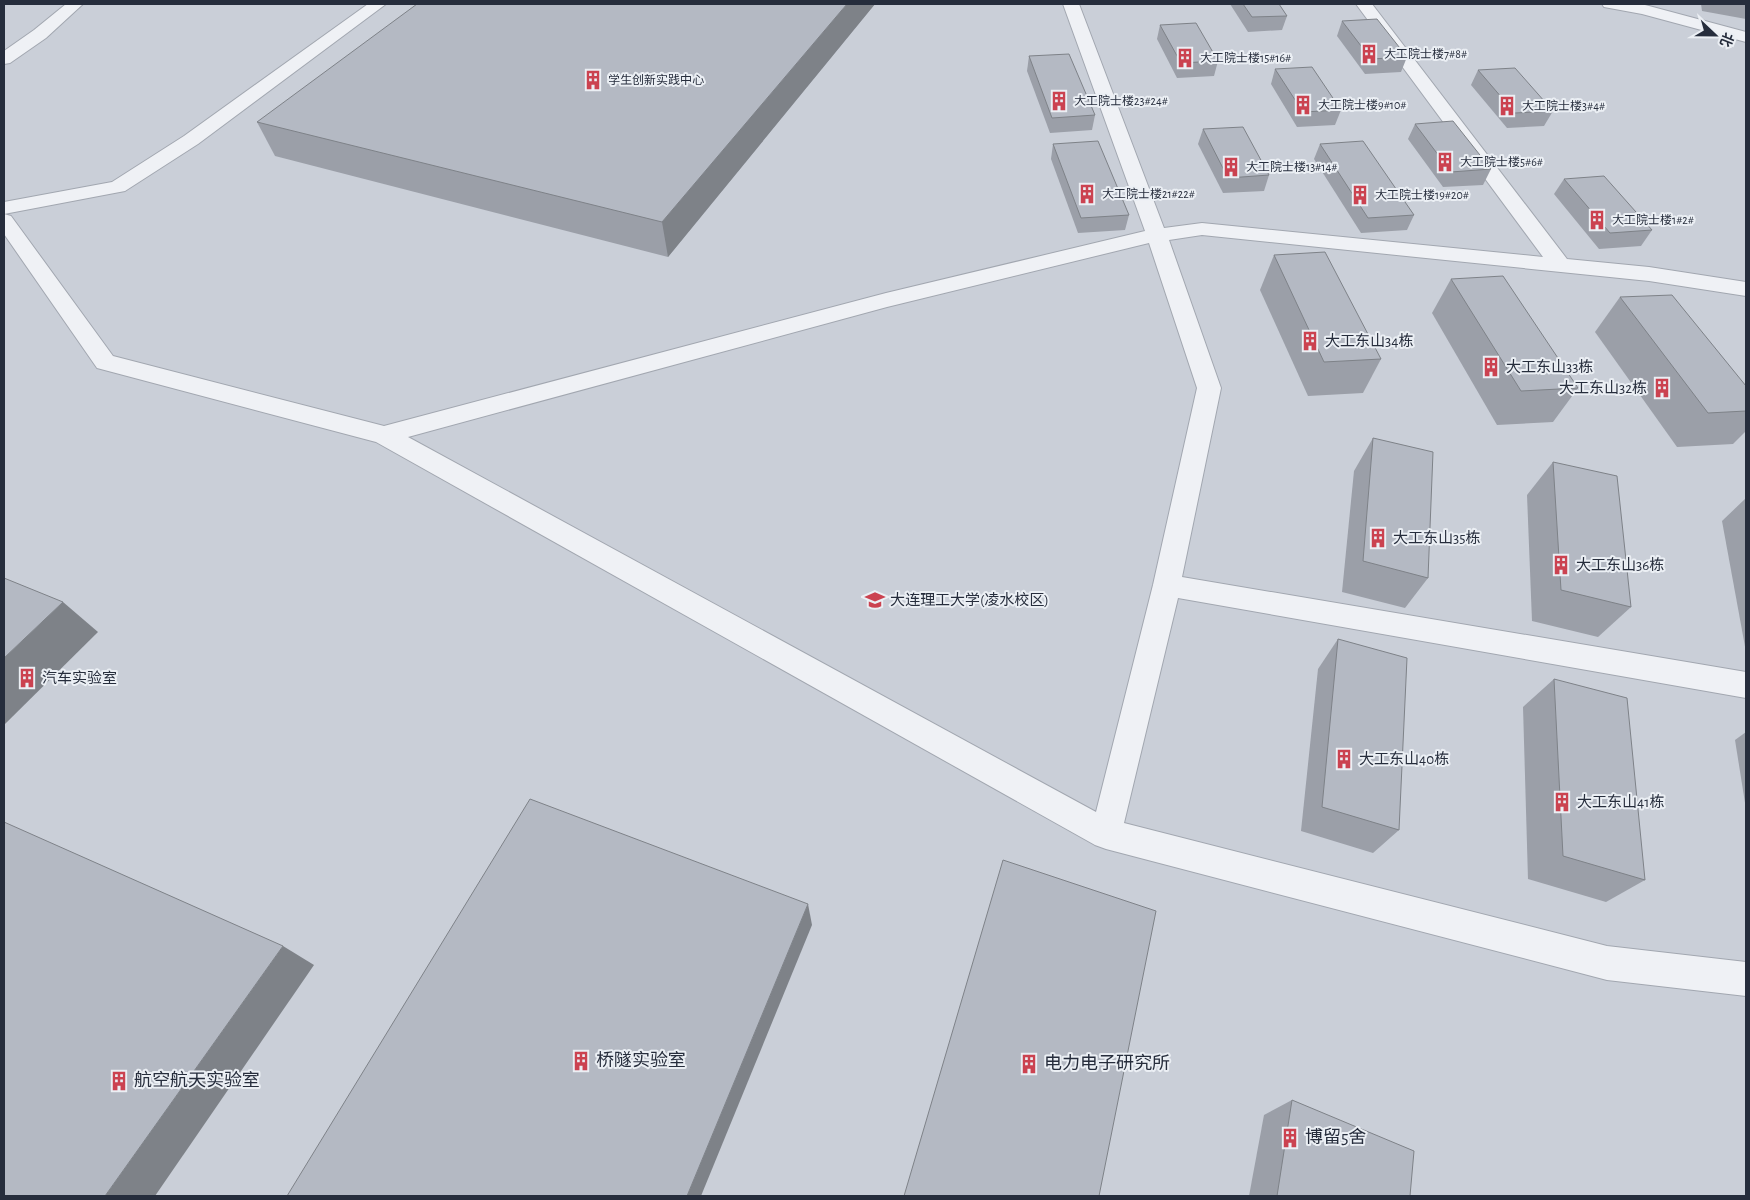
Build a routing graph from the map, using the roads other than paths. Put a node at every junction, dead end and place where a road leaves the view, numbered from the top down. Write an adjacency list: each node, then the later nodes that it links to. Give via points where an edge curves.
1 (75, 4): 7 (street)
2 (378, 4): 8 (street, via 191,140 118,188)
3 (1071, 4): 10 (street)
4 (1364, 4): 11 (street)
5 (1610, 4): 6 (street, via 1643,9)
6 (1746, 37)
7 (4, 59)
8 (4, 208)
9 (4, 220): 13 (street, via 105,362)
10 (1157, 235): 11 (street, via 1202,229); 13 (street, via 886,300); 14 (street, via 1208,388)
11 (1561, 266): 12 (street, via 1649,274)
12 (1746, 289)
13 (384, 435): 16 (street)
14 (1167, 585): 15 (street); 16 (street)
15 (1746, 685)
16 (1106, 834): 17 (street, via 1607,963)
17 (1746, 978)

